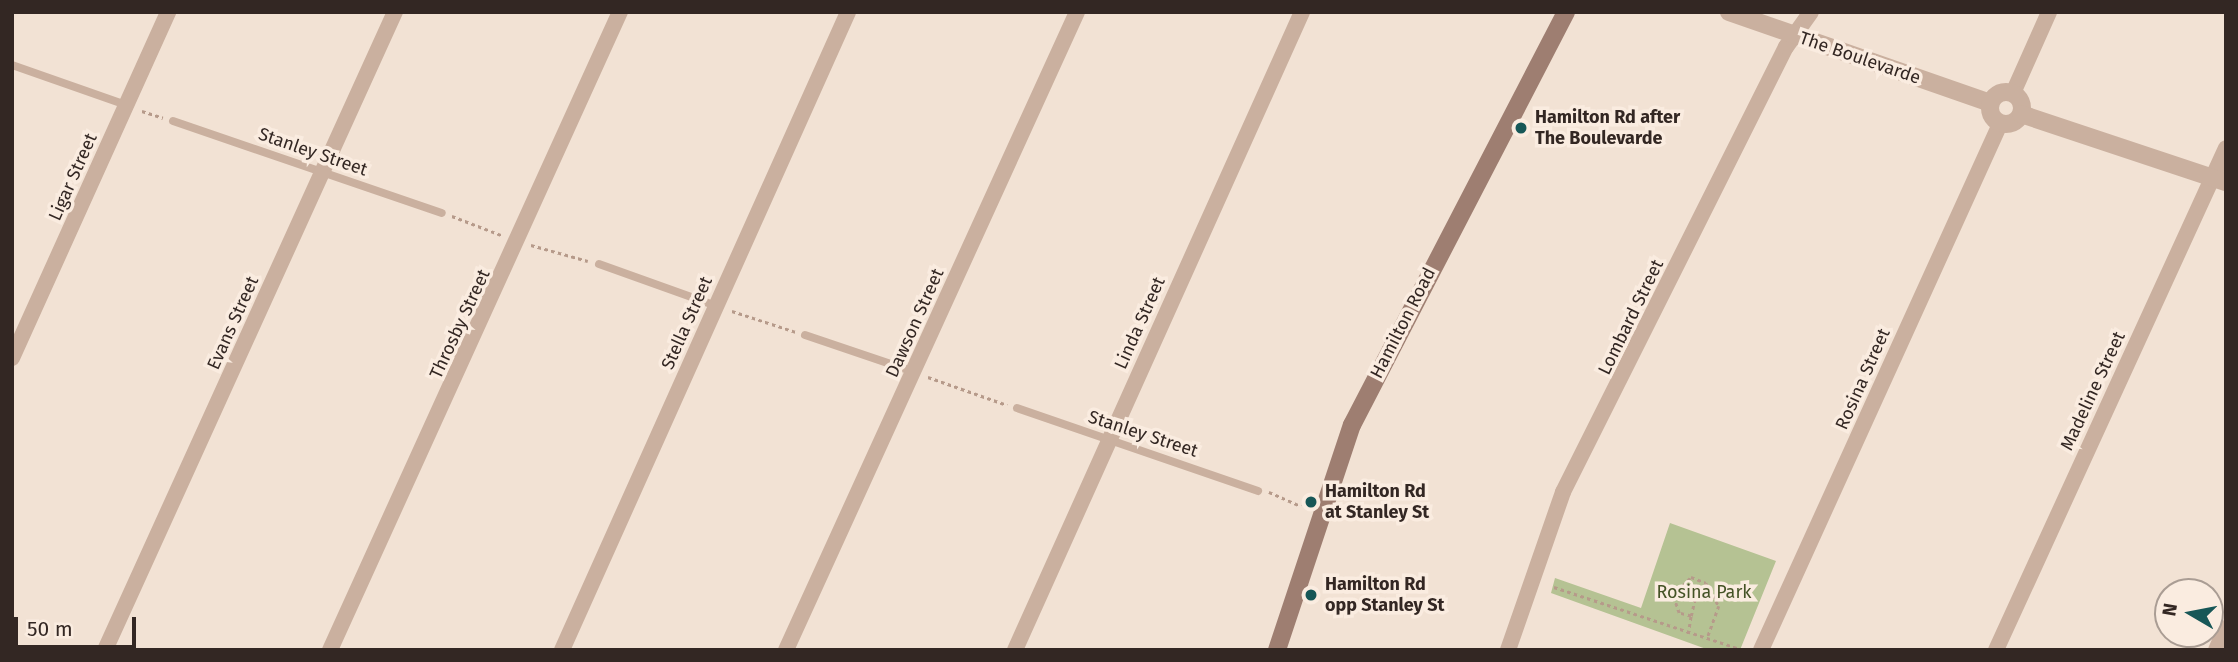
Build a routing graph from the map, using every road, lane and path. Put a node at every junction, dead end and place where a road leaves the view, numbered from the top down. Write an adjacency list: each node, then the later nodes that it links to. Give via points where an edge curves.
1 (168, 12): 15 (street, Ligar Street)
2 (395, 12): 20 (street, Evans Street)
3 (621, 12): 23 (street, Throsby Street)
4 (848, 12): 25 (street, Stella Street)
5 (1077, 12): 28 (street, Dawson Street)
6 (1302, 12): 30 (street, Linda Street)
7 (1566, 12): 44 (main road, Hamilton Road, via 1352,425)
8 (1729, 12): 11 (street, The Boulevarde)
9 (1811, 12): 11 (street, Lombard Street)
10 (2049, 12): 13 (street)
11 (1797, 36): 14 (street, The Boulevarde); 45 (street, Lombard Street, via 1782,54 1563,492)
12 (12, 65): 15 (lane)
13 (2013, 93): 14 (street, via 1997,94); 16 (street)
14 (1990, 103): 18 (street)
15 (126, 106): 17 (path); 27 (street, Ligar Street)
16 (2021, 114): 18 (street); 21 (street)
17 (173, 121): 20 (lane, Stanley Street)
18 (2000, 124): 47 (street, Rosina Street)
19 (2226, 148): 21 (street, Madeline Street)
20 (323, 172): 22 (lane, Stanley Street); 39 (street, Evans Street)
21 (2219, 179): 48 (street, Madeline Street)
22 (442, 212): 23 (path)
23 (519, 242): 24 (path); 40 (street, Throsby Street)
24 (599, 264): 25 (lane)
25 (716, 306): 26 (path); 41 (street, Stella Street)
26 (806, 335): 28 (lane)
27 (12, 358)
28 (914, 373): 29 (path); 42 (street, Dawson Street)
29 (1017, 408): 30 (lane, Stanley Street)
30 (1108, 440): 31 (lane, Stanley Street); 43 (street, Linda Street)
31 (1258, 491): 32 (path)
32 (1301, 506)
33 (1554, 587): 37 (path)
34 (1710, 593): 35 (path, via 1695,599); 35 (path, via 1702,579 1676,585 1673,602); 38 (path, via 1718,606)
35 (1692, 617): 37 (path)
36 (2226, 628): 49 (street)
37 (1688, 634): 38 (path)
38 (1708, 637): 46 (path)
39 (105, 650)
40 (330, 650)
41 (562, 650)
42 (786, 650)
43 (1015, 650)
44 (1276, 650)
45 (1508, 650)
46 (1743, 650)
47 (1761, 650)
48 (1996, 650)
49 (2216, 650)

